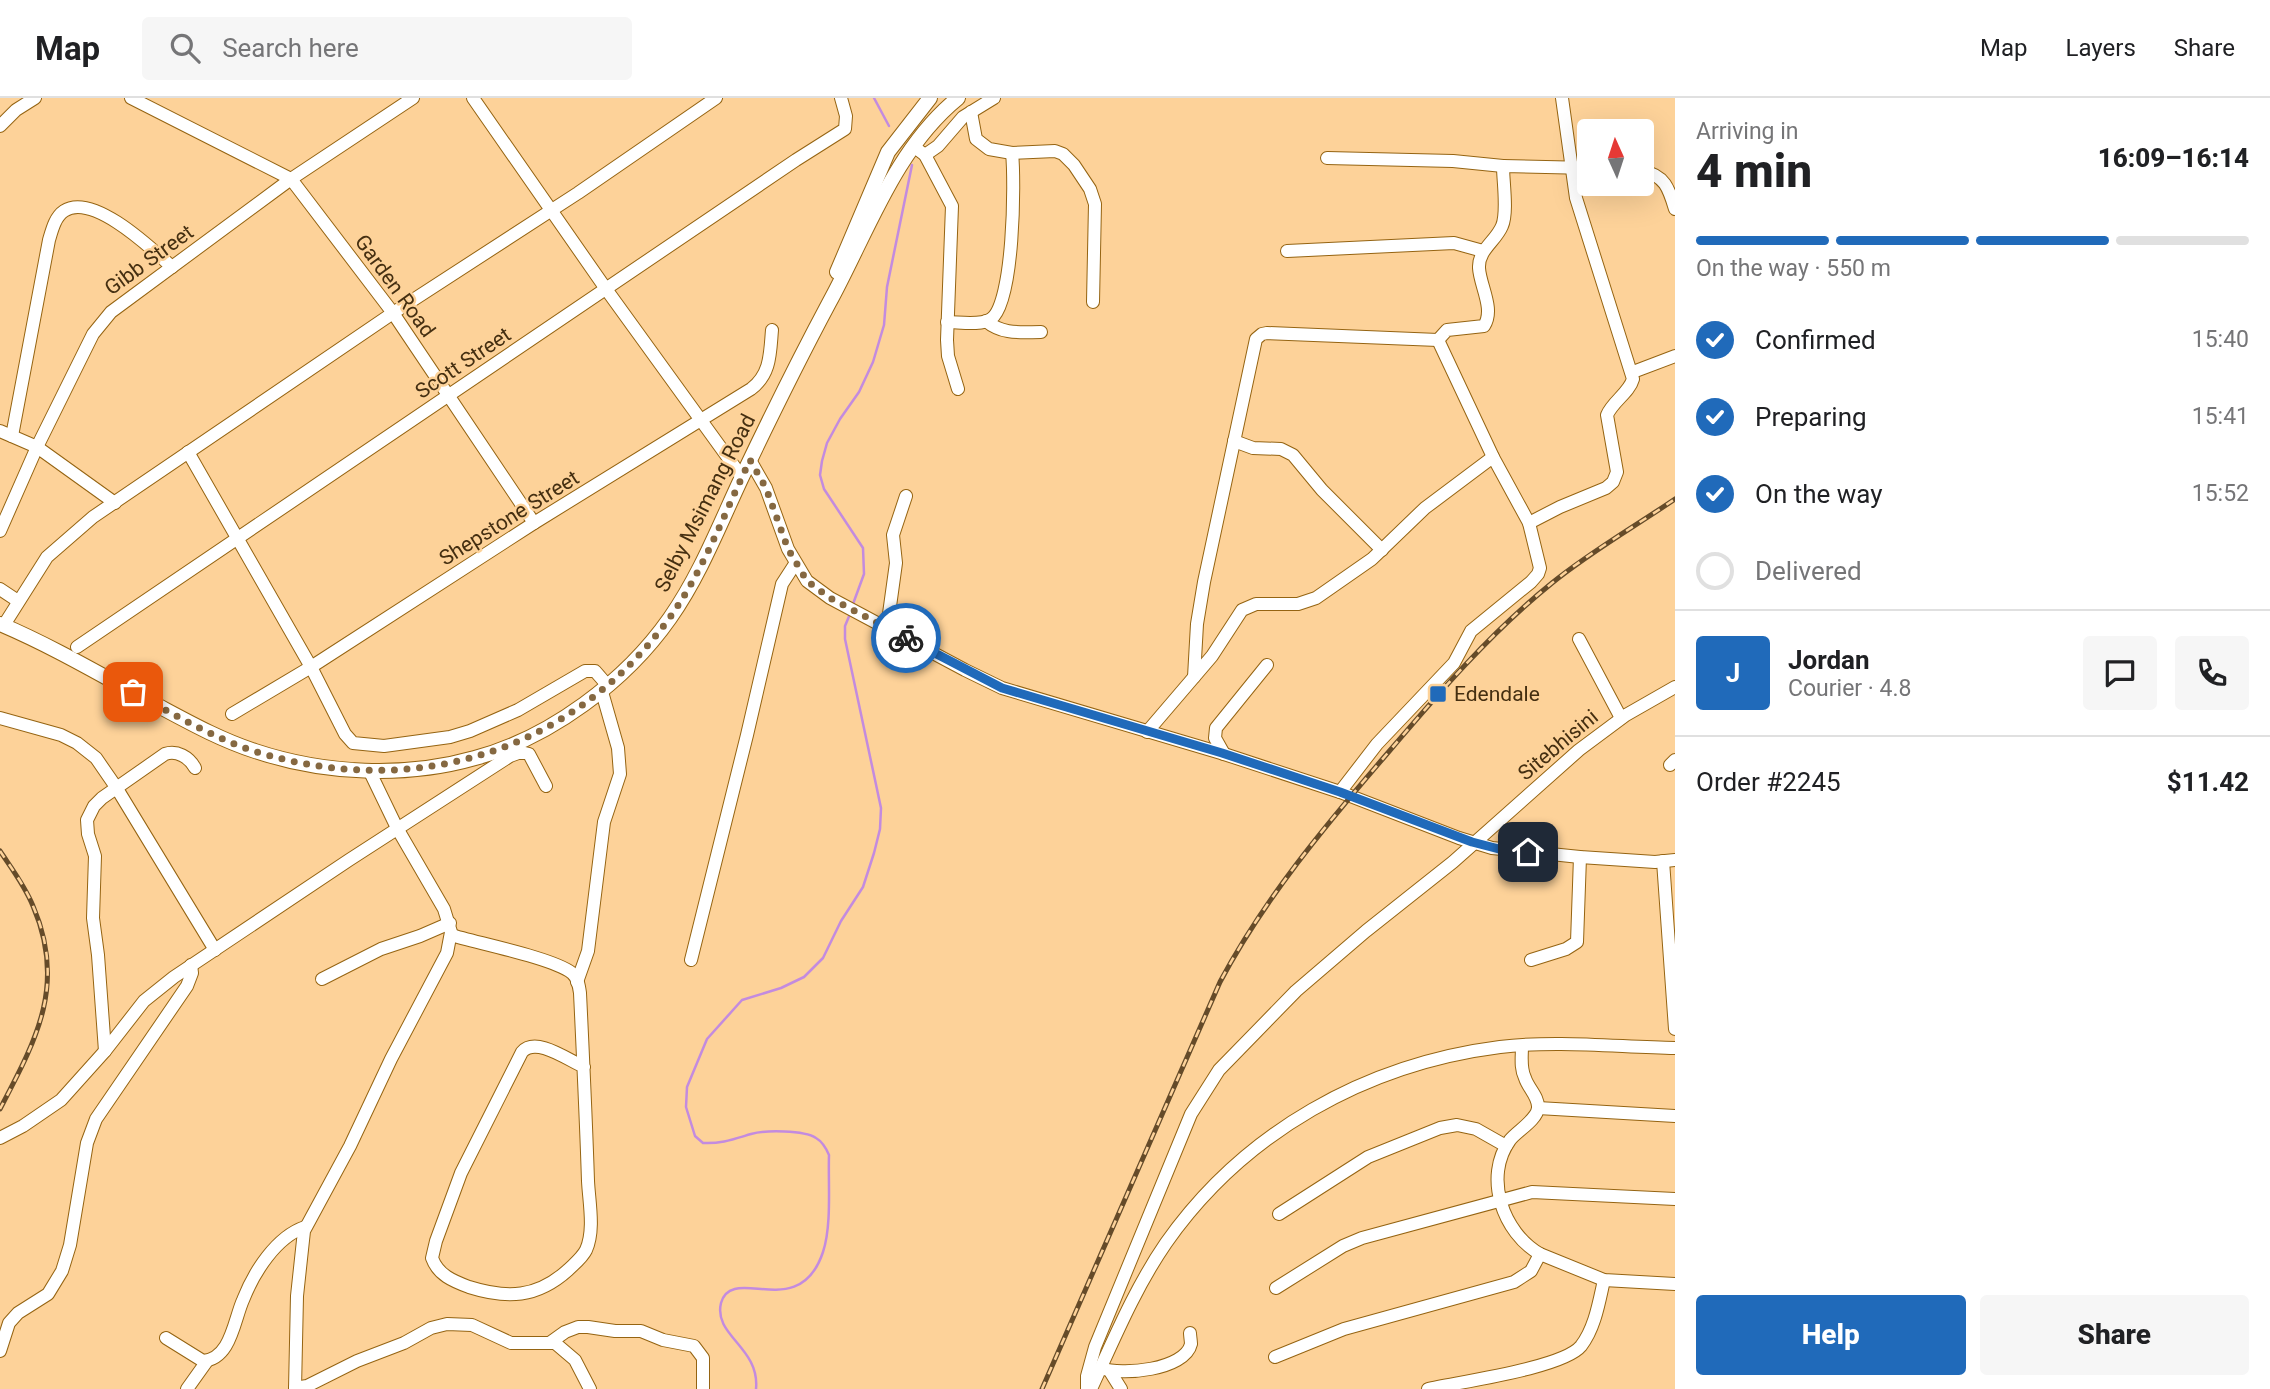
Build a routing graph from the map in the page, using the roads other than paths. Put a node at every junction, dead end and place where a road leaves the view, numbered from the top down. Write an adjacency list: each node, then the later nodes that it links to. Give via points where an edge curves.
1 (36, 98): 12 (street)
2 (131, 98): 21 (street)
3 (413, 98): 21 (street, Gibb Street)
4 (473, 98): 23 (street)
5 (716, 98): 23 (street)
6 (841, 98): 27 (street, Scott Street, via 846,121 841,133)
7 (930, 98): 34 (main road, Selby Msimang Road, via 888,152)
8 (958, 98): 13 (main road, Selby Msimang Road)
9 (994, 98): 11 (street)
10 (1562, 98): 18 (street)
11 (971, 112): 14 (street, via 980,144); 15 (street)
12 (0, 126)
13 (913, 146): 15 (street); 34 (main road, Selby Msimang Road)
14 (1012, 153): 28 (street, via 1063,153 1090,189 1095,204); 30 (street, via 1006,285 998,311)
15 (925, 155): 31 (street, via 952,206)
16 (1327, 158): 17 (street)
17 (1503, 166): 18 (street); 25 (street, via 1504,219)
18 (1571, 167): 19 (street); 37 (street, via 1581,216)
19 (1577, 167)
20 (1654, 175): 22 (street, via 1664,180)
21 (291, 179): 26 (street, Gibb Street); 29 (street, Garden Road)
22 (1675, 209)
23 (552, 210): 27 (street); 29 (street)
24 (1287, 251): 25 (street, via 1454,243)
25 (1483, 251): 35 (street, via 1479,268 1488,311 1486,324 1450,329)
26 (172, 267): 41 (street, via 136,235 92,209 61,213 49,240); 43 (street, Gibb Street, via 99,325)
27 (607, 289): 39 (street, Scott Street); 40 (street)
28 (1093, 302)
29 (393, 313): 39 (street, Garden Road); 44 (street)
30 (986, 321): 31 (street); 33 (street, via 1008,332)
31 (947, 322): 38 (street, via 948,356)
32 (772, 330): 40 (street, Shepstone Street, via 768,365 759,383)
33 (1041, 332)
34 (812, 335): 46 (main road, Selby Msimang Road)
35 (1438, 340): 42 (street, via 1262,334 1254,343); 45 (street)
36 (1675, 356): 37 (street)
37 (1633, 372): 51 (street, via 1632,385 1607,415 1617,472 1613,482)
38 (958, 389)
39 (449, 397): 50 (street, Garden Road); 53 (street, Scott Street)
40 (700, 421): 47 (street); 50 (street, Shepstone Street)
41 (6, 434): 43 (street)
42 (1234, 441): 54 (street, via 1293,455); 64 (street, via 1197,624)
43 (37, 447): 49 (street); 52 (street, Gibb Street)
44 (188, 452): 49 (street); 53 (street)
45 (1493, 457): 51 (street); 54 (street, via 1441,495)
46 (750, 460): 47 (main road, Selby Msimang Road); 55 (street, via 766,488)
47 (742, 477): 66 (main road, Selby Msimang Road, via 676,608)
48 (906, 496): 59 (street, via 893,535 896,563)
49 (115, 503): 57 (street, via 57,547)
50 (534, 523): 63 (street, Shepstone Street)
51 (1530, 523): 78 (street, via 1538,574 1471,631 1454,663 1377,744)
52 (0, 531)
53 (237, 538): 61 (street, Scott Street); 63 (street)
54 (1382, 550): 64 (street, via 1310,601 1247,606)
55 (795, 564): 59 (street, via 807,581 830,598); 85 (street, via 782,584)
56 (0, 589): 57 (street)
57 (18, 601): 58 (street)
58 (2, 625): 74 (main road, Selby Msimang Road, via 228,741 304,764)
59 (882, 625): 70 (street, via 1002,688)
60 (1579, 639): 69 (street)
61 (77, 647)
62 (1267, 665): 71 (street, via 1216,728 1215,738)
63 (311, 667): 66 (street, via 349,740 357,744 413,742 470,731 508,716 585,671 595,671); 67 (street, Shepstone Street)
64 (1194, 677): 70 (street)
65 (1675, 687): 69 (street, Sitebhisini)
66 (605, 689): 72 (main road, Selby Msimang Road, via 524,739); 89 (street, via 620,774 604,822 587,951)
67 (232, 714)
68 (0, 718): 77 (street, via 49,730 77,743 96,758)
69 (1621, 718): 80 (street, Sitebhisini)
70 (1147, 732): 71 (street)
71 (1224, 754): 78 (street)
72 (479, 758): 74 (main road, Selby Msimang Road); 75 (street)
73 (195, 768): 77 (street, via 186,758 170,752)
74 (369, 770): 79 (street)
75 (485, 772): 76 (street, via 525,752); 79 (street)
76 (546, 786)
77 (116, 787): 84 (street); 93 (street, via 93,806 87,820 95,856 93,918)
78 (1340, 792): 80 (street)
79 (397, 828): 83 (street); 84 (street)
80 (1472, 842): 81 (street); 118 (street, Sitebhisini, via 1296,991 1219,1070 1191,1114 1171,1159 1095,1346 1087,1376)
81 (1580, 857): 82 (street); 86 (street, via 1577,942)
82 (1669, 861): 90 (street)
83 (450, 929): 88 (street, via 381,949); 89 (street, via 569,971); 102 (street, via 443,962)
84 (215, 950): 87 (street)
85 (691, 960)
86 (1531, 960)
87 (191, 965): 93 (street, via 142,1003); 110 (street, via 189,984 88,1136 71,1245 59,1277 44,1298 7,1326)
88 (322, 979)
89 (577, 982): 94 (street)
90 (1675, 1029)
91 (1522, 1046): 92 (street); 95 (street, via 1522,1071); 113 (street, via 1421,1062 1385,1075 1331,1097 1265,1140 1219,1181 1166,1243 1132,1302)
92 (1675, 1048)
93 (105, 1051): 97 (street, via 61,1100)
94 (584, 1067): 94 (street, via 590,1221 582,1256 546,1287 526,1294 488,1293 447,1278 432,1258 436,1241 461,1173 522,1052 535,1046)
95 (1538, 1108): 96 (street); 98 (street)
96 (1675, 1116)
97 (0, 1138)
98 (1506, 1146): 100 (street, via 1500,1160); 101 (street, via 1476,1129 1440,1128 1360,1161)
99 (1675, 1199): 100 (street, via 1554,1191)
100 (1499, 1200): 103 (street, via 1516,1233); 106 (street, via 1362,1238)
101 (1279, 1214)
102 (305, 1227): 112 (street, via 290,1234 263,1264 242,1301 229,1341); 115 (street, via 297,1296)
103 (1539, 1254): 104 (street); 111 (street, via 1531,1271 1514,1282 1344,1329)
104 (1604, 1280): 105 (street); 120 (street, via 1591,1327 1574,1352 1551,1363)
105 (1675, 1284)
106 (1276, 1288)
107 (1190, 1333): 113 (street, via 1188,1349 1171,1362 1139,1372)
108 (166, 1338): 112 (street)
109 (551, 1342): 115 (street, via 511,1343 472,1325 447,1324); 116 (street, via 571,1354); 117 (street, via 588,1326 641,1331 694,1346 703,1357)
110 (0, 1351)
111 (1275, 1357)
112 (207, 1361): 114 (street)
113 (1106, 1371): 118 (street); 119 (street)
114 (187, 1389)
115 (295, 1389)
116 (590, 1389)
117 (703, 1389)
118 (1089, 1389)
119 (1121, 1389)
120 (1428, 1389)

